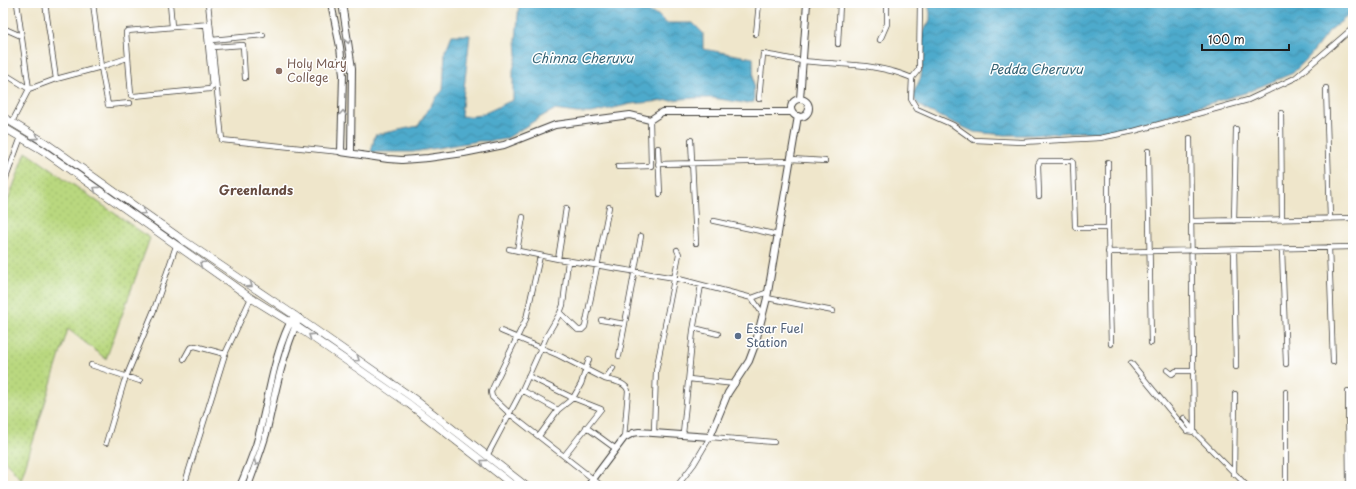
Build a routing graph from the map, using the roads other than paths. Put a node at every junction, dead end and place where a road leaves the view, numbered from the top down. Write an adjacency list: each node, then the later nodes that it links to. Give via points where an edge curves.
1 (18, 3): 19 (street)
2 (45, 3): 30 (street)
3 (93, 3): 26 (street)
4 (170, 3): 14 (street)
5 (208, 3): 13 (street)
6 (331, 3): 49 (street, one-way to 6, via 343,75)
7 (342, 3): 50 (street, one-way to 50, via 352,68)
8 (759, 3): 17 (street)
9 (807, 3): 25 (street)
10 (840, 3): 22 (street)
11 (887, 3): 21 (street, via 887,24)
12 (920, 3): 29 (street, via 919,69)
13 (208, 24): 14 (street); 20 (street); 24 (street, via 212,87 210,89 134,96 131,92)
14 (172, 27): 24 (street, via 126,32)
15 (3, 28): 19 (street)
16 (1353, 28): 29 (street, via 1295,78 1248,100 1100,138 1022,142 974,140 953,125 917,109 912,99)
17 (756, 34)
18 (263, 35): 20 (street)
19 (22, 36): 32 (street)
20 (212, 40): 23 (street)
21 (880, 40)
22 (838, 44)
23 (213, 47): 28 (street, via 243,45); 49 (street, via 222,140)
24 (128, 58): 26 (street)
25 (802, 61): 29 (street, via 880,68); 33 (street, via 763,54); 34 (street)
26 (101, 67): 30 (street); 35 (street, via 108,105)
27 (3, 73): 32 (street)
28 (245, 78)
29 (912, 78)
30 (56, 79): 32 (street)
31 (1326, 88): 64 (street)
32 (29, 89): 41 (street)
33 (758, 99)
34 (800, 99): 36 (street, via 793,104); 38 (street, via 807,102 809,109 807,114)
35 (130, 103)
36 (792, 112): 38 (street); 40 (street, via 662,112)
37 (1281, 113): 65 (street)
38 (798, 116): 51 (street)
39 (3, 117): 41 (main road)
40 (650, 120): 50 (street, via 630,115 555,125 504,145 428,158 402,160); 56 (street, via 651,166)
41 (12, 122): 97 (main road, one-way to 97)
42 (3, 127): 44 (main road)
43 (1236, 129): 67 (street)
44 (21, 137): 57 (street); 73 (main road, one-way to 44)
45 (1190, 138): 66 (street)
46 (691, 140): 54 (street)
47 (658, 148): 55 (street)
48 (1148, 151): 82 (street)
49 (340, 152): 50 (street)
50 (351, 153)
51 (791, 160): 52 (street); 54 (street); 70 (street)
52 (825, 161)
53 (1108, 162): 69 (street)
54 (692, 163): 55 (street); 72 (street)
55 (658, 164): 58 (street)
56 (618, 166)
57 (3, 186)
58 (660, 194)
59 (1039, 196): 69 (street, via 1040,161 1072,161 1076,228)
60 (609, 207): 87 (street)
61 (566, 208): 85 (street)
62 (523, 217): 81 (street)
63 (1353, 218): 64 (street)
64 (1330, 219): 65 (street)
65 (1282, 220): 67 (street)
66 (1192, 221): 67 (street); 79 (street)
67 (1234, 221)
68 (714, 222): 70 (street)
69 (1108, 228): 83 (street)
70 (778, 235): 91 (street)
71 (641, 236): 88 (street)
72 (696, 243)
73 (176, 246): 92 (main road, one-way to 73); 121 (street)
74 (1329, 247): 75 (street); 77 (street); 112 (street)
75 (1353, 247)
76 (509, 249): 81 (street)
77 (1282, 249): 80 (street); 114 (street)
78 (677, 250): 89 (street, via 679,254)
79 (1193, 250): 80 (street); 82 (street); 120 (street)
80 (1234, 250): 116 (street)
81 (517, 251): 84 (street)
82 (1149, 251): 83 (street); 105 (street)
83 (1108, 252): 106 (street)
84 (540, 256): 85 (street); 104 (street, via 528,309)
85 (558, 259): 86 (street)
86 (568, 261): 87 (street); 95 (street)
87 (597, 266): 88 (street); 95 (street, via 585,327 578,330)
88 (635, 271): 89 (street); 100 (street)
89 (675, 278): 90 (street); 136 (street, via 656,371)
90 (701, 285): 93 (street); 101 (street)
91 (767, 295): 93 (street); 94 (street); 96 (street)
92 (251, 298): 99 (main road); 108 (street)
93 (752, 298): 96 (street)
94 (833, 311)
95 (560, 313): 107 (street)
96 (762, 313): 126 (street, via 749,361)
97 (296, 316): 99 (street); 145 (main road, one-way to 145, via 413,398)
98 (601, 320): 100 (street)
99 (293, 324): 149 (street, via 281,359 259,444); 151 (main road, one-way to 99, via 409,404)
100 (625, 324): 109 (street)
101 (694, 328): 103 (street); 124 (street)
102 (501, 331): 104 (street)
103 (718, 334)
104 (517, 338): 107 (street); 133 (street, via 491,392)
105 (1151, 343)
106 (1111, 344)
107 (541, 348): 118 (street); 122 (street)
108 (225, 354): 110 (street, via 195,346 190,348); 150 (street)
109 (619, 356)
110 (184, 359)
111 (590, 359): 118 (street)
112 (1333, 362)
113 (1131, 363): 137 (street, via 1187,431)
114 (1286, 364)
115 (91, 365): 121 (street)
116 (1236, 367)
117 (613, 368): 123 (street)
118 (586, 369): 123 (street); 131 (street)
119 (1167, 370): 120 (street, via 1172,374 1176,371)
120 (1194, 371): 137 (street)
121 (127, 376): 125 (street); 143 (street)
122 (528, 376): 127 (street); 131 (street)
123 (605, 379): 141 (street, via 624,384 628,388)
124 (689, 379): 126 (street); 138 (street)
125 (140, 381)
126 (735, 384): 140 (street, via 728,394)
127 (522, 390): 132 (street); 133 (street)
128 (1348, 391): 158 (street)
129 (1286, 392): 157 (street)
130 (1235, 394): 147 (street)
131 (573, 398): 132 (street); 135 (street, via 601,409)
132 (558, 410): 139 (street)
133 (510, 414): 139 (street); 145 (street)
134 (1184, 418): 137 (street)
135 (586, 427): 144 (street); 146 (street)
136 (654, 432): 138 (street); 141 (street, via 633,433)
137 (1194, 432): 147 (street)
138 (684, 434): 140 (street)
139 (540, 436): 146 (street)
140 (710, 437): 142 (street); 155 (street)
141 (624, 438): 144 (street)
142 (774, 442)
143 (106, 443)
144 (616, 449): 148 (street)
145 (487, 456): 152 (main road)
146 (564, 456): 148 (street)
147 (1234, 474): 156 (street)
148 (593, 479): 153 (street); 154 (street)
149 (244, 485)
150 (184, 486)
151 (514, 486)
152 (526, 486)
153 (588, 486)
154 (602, 486)
155 (677, 486)
156 (1247, 486)
157 (1286, 486)
158 (1349, 486)

